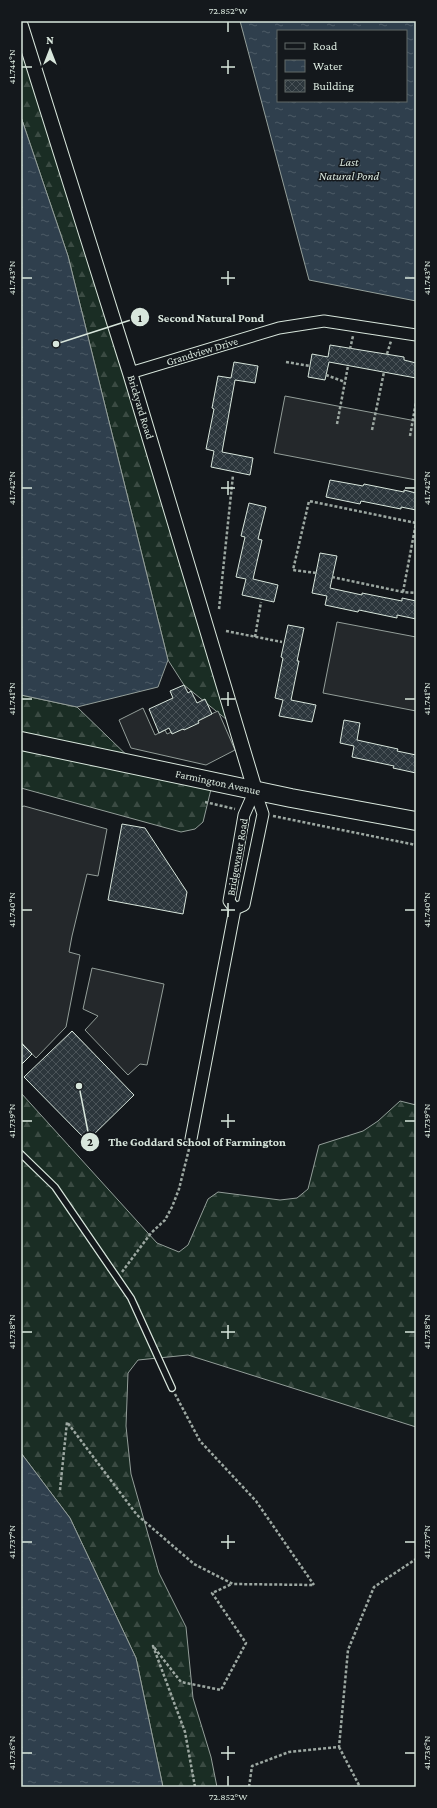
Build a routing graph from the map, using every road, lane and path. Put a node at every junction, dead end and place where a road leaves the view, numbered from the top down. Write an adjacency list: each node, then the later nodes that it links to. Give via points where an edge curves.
1 (21, 26): 7 (street, Brickyard Road)
2 (416, 334): 7 (street, Grandview Drive, via 324,321 279,328)
3 (286, 362): 4 (path)
4 (310, 366)
5 (348, 366): 9 (path)
6 (384, 372): 12 (path)
7 (130, 373): 26 (street, Brickyard Road)
8 (326, 375): 9 (path)
9 (345, 382): 11 (path)
10 (416, 402): 13 (path)
11 (337, 424)
12 (372, 430)
13 (410, 436)
14 (233, 474): 21 (path)
15 (416, 523): 16 (path, via 309,501 293,570); 18 (path)
16 (316, 573)
17 (332, 577): 18 (path)
18 (403, 592): 19 (path)
19 (416, 593)
20 (261, 602): 23 (path)
21 (219, 609)
22 (226, 631): 23 (path)
23 (255, 637): 24 (path)
24 (282, 642)
25 (21, 741): 26 (main road, Farmington Avenue)
26 (255, 790): 30 (main road, Farmington Avenue); 32 (street, Bridgewater Road, via 244,815 229,901); 32 (street, Bridgewater Road, via 263,814 244,905)
27 (205, 802): 28 (path)
28 (234, 808)
29 (274, 817): 31 (path)
30 (416, 821)
31 (416, 845)
32 (235, 909): 33 (street, Bridgewater Road)
33 (192, 1139): 35 (path, via 172,1207 165,1220 151,1233)
34 (21, 1154): 35 (lane, via 55,1187)
35 (117, 1279): 36 (lane, via 130,1298)
36 (172, 1388): 39 (path, via 200,1441 256,1500 314,1585)
37 (60, 1490): 39 (path, via 67,1422 137,1515 194,1564)
38 (416, 1559): 40 (path, via 374,1587 348,1650)
39 (232, 1584): 41 (path, via 212,1593 246,1643 221,1690 181,1682 153,1646 186,1732)
40 (339, 1747): 42 (path, via 289,1752 252,1766); 43 (path)
41 (195, 1787)
42 (249, 1787)
43 (360, 1787)

